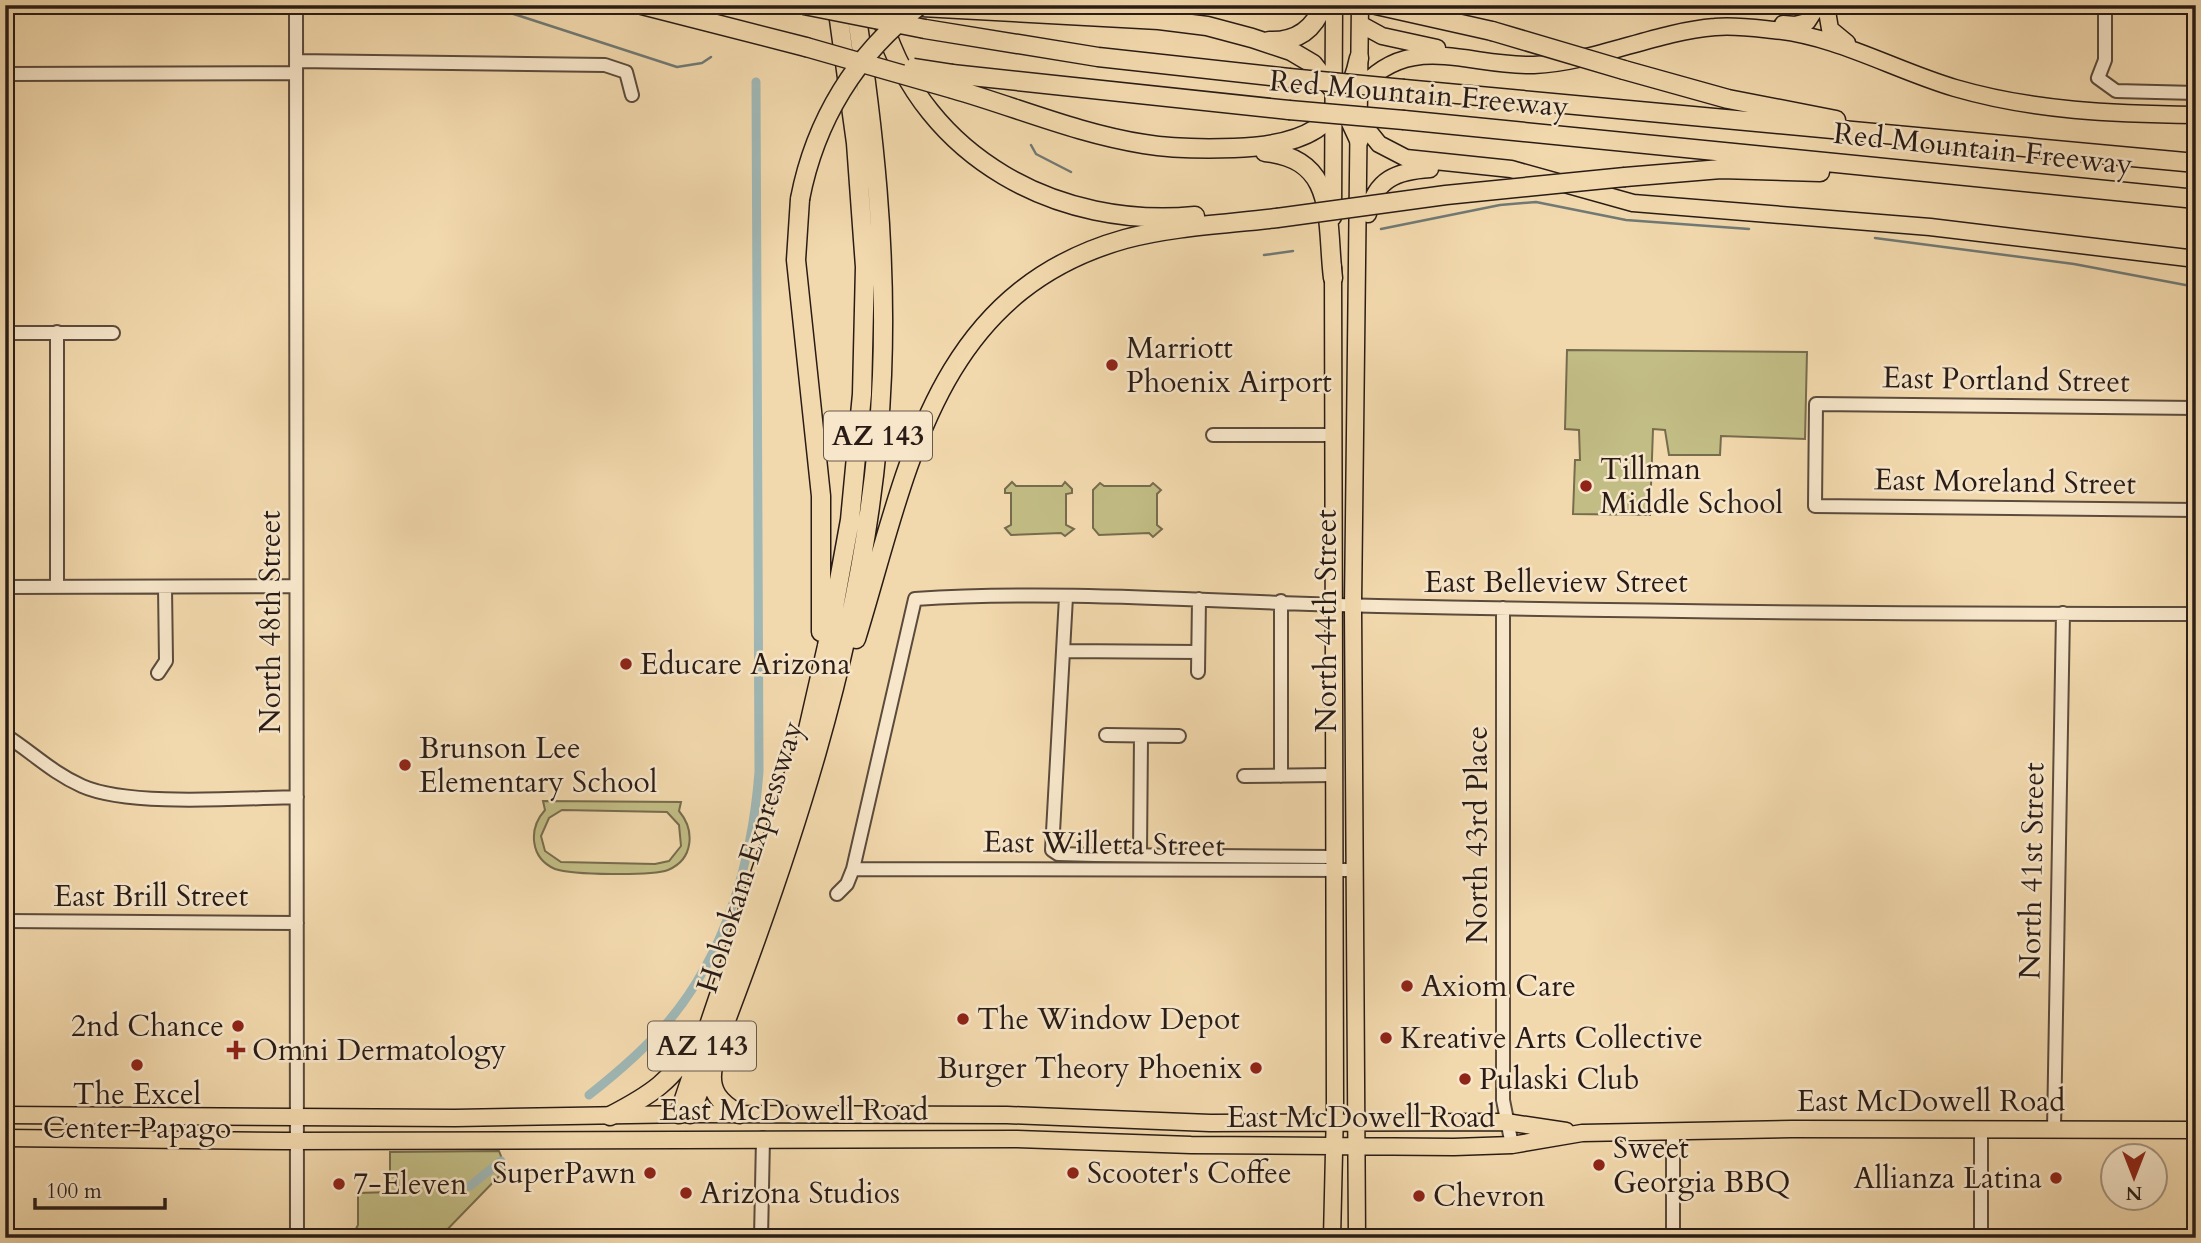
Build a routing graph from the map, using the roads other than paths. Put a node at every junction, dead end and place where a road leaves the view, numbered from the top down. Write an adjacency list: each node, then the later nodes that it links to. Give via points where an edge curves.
1 (296, 5): 24 (street, North 48th Street)
2 (642, 5): 26 (highway, bridge)
3 (804, 5): 32 (highway, Red Mountain Freeway, bridge, via 1088,56)
4 (836, 5): 76 (highway, Hohokam Expressway / AZ 143, via 863,216 862,394 854,487 834,614 812,717)
5 (855, 5): 78 (highway, Hohokam Expressway / AZ 143, via 881,215 880,417 857,586)
6 (878, 5): 38 (highway, via 903,70 935,116 975,155 1031,191 1074,208 1133,218)
7 (885, 5): 16 (highway)
8 (1323, 5): 20 (highway, via 1314,23 1299,35 1276,41)
9 (1334, 5): 29 (main road, via 1334,61)
10 (1360, 5): 17 (main road)
11 (1376, 5): 19 (highway)
12 (1408, 5): 19 (highway)
13 (1818, 5): 18 (main road, via 1811,19 1799,25 1756,21)
14 (1826, 5): 21 (main road, via 1832,32)
15 (2105, 5): 27 (street, via 2105,60 2098,78 2116,91)
16 (921, 7): 20 (highway, via 1167,21); 76 (highway, bridge, via 883,37 844,87 817,140 800,199 796,260 819,476 823,584 818,654)
17 (1360, 24): 22 (main road); 23 (main road, via 1387,38)
18 (1718, 27): 21 (main road, Red Mountain Freeway, via 1802,34); 23 (main road, Red Mountain Freeway, via 1565,61)
19 (1492, 31): 32 (highway, bridge, via 1756,105)
20 (1252, 38): 29 (highway, via 1306,59)
21 (1870, 57): 30 (main road, Red Mountain Freeway, via 1956,88 2028,105 2091,113)
22 (1359, 58): 29 (highway)
23 (1508, 64): 29 (main road, via 1410,56 1382,68)
24 (296, 67): 25 (street); 28 (street, via 605,65 626,72); 52 (street, North 48th Street)
25 (5, 74)
26 (953, 82): 33 (highway, via 1124,141); 36 (highway, Red Mountain Freeway, bridge, via 1404,120)
27 (2196, 93)
28 (632, 95)
29 (1346, 104): 31 (highway); 33 (highway, via 1292,142); 35 (main road, via 1374,139 1399,156); 41 (main road, North 44th Street, via 1333,143)
30 (2196, 115)
31 (1359, 140): 40 (main road, North 44th Street)
32 (2002, 144): 34 (highway, Red Mountain Freeway)
33 (1216, 148): 41 (highway, via 1282,154 1308,166 1322,191)
34 (2196, 163)
35 (1481, 165): 39 (main road, via 1527,172 1648,205 1930,227); 40 (main road, via 1412,170 1385,180 1373,197)
36 (1939, 174): 37 (highway, Red Mountain Freeway); 38 (highway, bridge, via 1721,169)
37 (2196, 199)
38 (1277, 213): 78 (highway, via 1159,232 1098,248 1022,291 964,349 940,387 919,435 808,801)
39 (2196, 260)
40 (1358, 269): 46 (main road, North 44th Street)
41 (1333, 278): 48 (main road, North 44th Street)
42 (5, 332): 43 (street)
43 (57, 332): 44 (street); 54 (street)
44 (113, 333)
45 (2196, 408): 49 (street, East Portland Street, via 1816,404)
46 (1355, 414): 48 (main road); 51 (main road, North 44th Street)
47 (1213, 435): 48 (street)
48 (1335, 435): 51 (main road, via 1346,449); 59 (main road, North 44th Street)
49 (1815, 506): 50 (street, East Moreland Street)
50 (2196, 510)
51 (1354, 527): 60 (main road, North 44th Street)
52 (296, 586): 55 (street); 75 (street, North 48th Street)
53 (5, 587): 54 (street)
54 (58, 587): 55 (street)
55 (165, 587): 67 (street, via 166,660)
56 (1066, 597): 57 (street, East Belleview Street); 64 (street); 80 (street, East Belleview Street, via 915,599)
57 (1199, 599): 58 (street, East Belleview Street); 65 (street)
58 (1281, 601): 59 (street, East Belleview Street); 74 (street)
59 (1334, 604): 60 (street, East Belleview Street); 72 (main road, North 44th Street)
60 (1353, 606): 61 (street, East Belleview Street); 81 (main road, North 44th Street)
61 (1503, 608): 62 (street, East Belleview Street); 100 (street, North 43rd Place)
62 (2063, 613): 63 (street, East Belleview Street); 104 (street, North 41st Street)
63 (2196, 614)
64 (1064, 651): 65 (street); 77 (street, via 1052,850 1058,854)
65 (1198, 652): 66 (street)
66 (1198, 672)
67 (158, 674)
68 (5, 735): 75 (street, via 40,764 84,787 121,796)
69 (1106, 735): 70 (street)
70 (1141, 736): 71 (street); 77 (street)
71 (1179, 736)
72 (1333, 775): 74 (street); 79 (main road, North 44th Street)
73 (1244, 776): 74 (street)
74 (1281, 776)
75 (297, 797): 84 (street, North 48th Street)
76 (787, 798): 85 (highway, Hohokam Expressway / AZ 143)
77 (1140, 855): 79 (street)
78 (785, 858): 86 (highway, Hohokam Expressway / AZ 143)
79 (1333, 863): 80 (street, East Willetta Street); 81 (street, East Willetta Street); 101 (main road, North 44th Street)
80 (853, 869): 82 (street)
81 (1354, 870): 102 (main road, North 44th Street)
82 (837, 894)
83 (5, 921): 84 (street, East Brill Street)
84 (297, 923): 97 (street, North 48th Street)
85 (725, 977): 87 (highway, Hohokam Expressway / AZ 143); 95 (highway, via 675,1072 652,1093)
86 (716, 1051): 87 (highway, Hohokam Expressway / AZ 143); 88 (highway, via 714,1093)
87 (685, 1114): 88 (main road, East McDowell Road); 95 (main road, East McDowell Road); 109 (main road, Hohokam Expressway / AZ 143)
88 (739, 1114): 92 (main road, East McDowell Road)
89 (5, 1115): 90 (main road, East McDowell Road)
90 (61, 1115): 91 (main road, East McDowell Road); 113 (main road)
91 (127, 1115): 97 (main road, East McDowell Road); 114 (main road)
92 (813, 1115): 93 (main road, East McDowell Road); 110 (main road, via 774,1124)
93 (830, 1115): 94 (main road, East McDowell Road); 111 (main road)
94 (916, 1115): 96 (main road, East McDowell Road); 112 (main road)
95 (610, 1116): 98 (main road, East McDowell Road)
96 (1070, 1116): 99 (main road, East McDowell Road); 115 (main road)
97 (299, 1117): 98 (main road, East McDowell Road); 116 (street, North 48th Street)
98 (455, 1118): 117 (main road)
99 (1095, 1118): 101 (main road, East McDowell Road); 118 (main road)
100 (1506, 1122): 102 (main road, East McDowell Road); 107 (main road, East McDowell Road); 119 (street, North 43rd Place)
101 (1335, 1123): 102 (main road, East McDowell Road); 120 (main road, North 44th Street)
102 (1358, 1123): 121 (main road, North 44th Street)
103 (1981, 1129): 104 (main road, East McDowell Road); 106 (main road, East McDowell Road); 127 (street)
104 (2054, 1129): 105 (main road, East McDowell Road)
105 (2196, 1130)
106 (1674, 1131): 107 (main road, East McDowell Road); 126 (street)
107 (1582, 1133): 119 (main road, East McDowell Road)
108 (5, 1138): 113 (main road, East McDowell Road)
109 (681, 1138): 110 (main road, East McDowell Road); 117 (main road, East McDowell Road)
110 (763, 1138): 111 (main road, East McDowell Road); 123 (street)
111 (833, 1138): 112 (main road, East McDowell Road)
112 (931, 1138): 115 (main road, East McDowell Road)
113 (61, 1139): 114 (main road, East McDowell Road)
114 (127, 1139): 116 (main road, East McDowell Road)
115 (1070, 1140): 118 (main road, East McDowell Road)
116 (299, 1141): 117 (main road, East McDowell Road); 122 (street, North 48th Street)
117 (455, 1141)
118 (1098, 1141): 120 (main road, East McDowell Road)
119 (1512, 1145): 121 (main road, East McDowell Road)
120 (1334, 1146): 121 (main road, East McDowell Road); 124 (main road, North 44th Street)
121 (1358, 1146): 125 (main road, North 44th Street)
122 (297, 1238)
123 (761, 1238)
124 (1332, 1238)
125 (1357, 1238)
126 (1673, 1238)
127 (1981, 1238)

